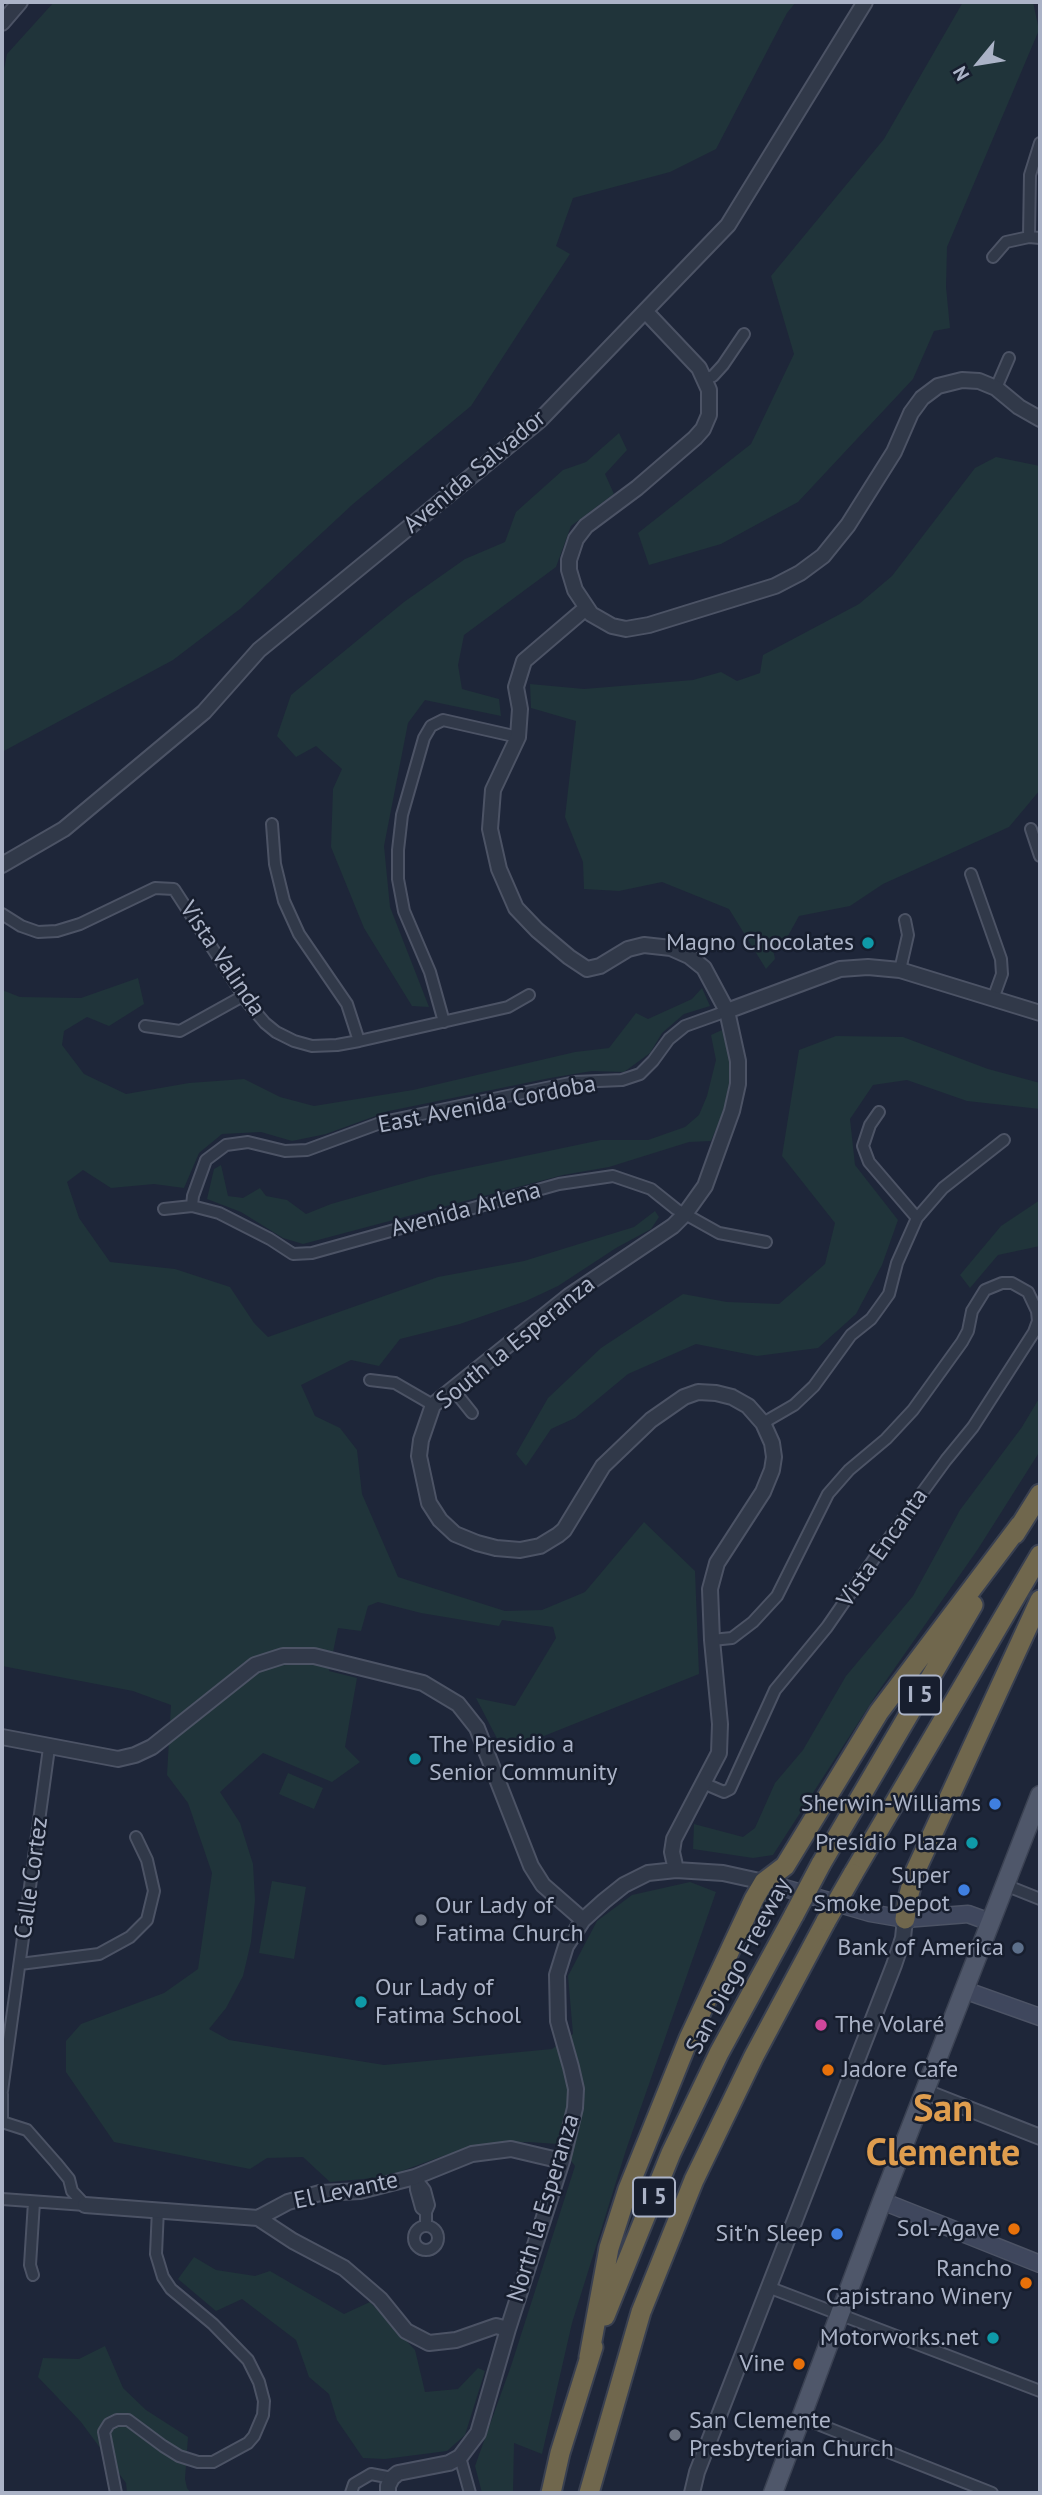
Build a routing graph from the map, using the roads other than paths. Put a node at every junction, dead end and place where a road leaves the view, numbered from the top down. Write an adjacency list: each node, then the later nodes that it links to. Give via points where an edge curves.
1 (20, 2): 3 (street)
2 (865, 2): 7 (street, Avenida Salvador, via 728,225)
3 (2, 23)
4 (1040, 143): 5 (street, via 1030,175)
5 (1035, 237): 6 (street, via 1006,242)
6 (993, 257)
7 (646, 312): 10 (street); 18 (street, Avenida Salvador, via 540,420 259,650 204,712 64,829)
8 (744, 334): 10 (street, via 723,365)
9 (1009, 358): 11 (street)
10 (705, 379): 13 (street, via 710,401 703,429 576,539 569,570)
11 (996, 388): 12 (street); 13 (street, via 962,380 938,386 922,398 848,525 823,556 800,573 775,586 636,628 612,626)
12 (1040, 419)
13 (586, 608): 14 (street, via 524,661 516,687)
14 (518, 737): 26 (street, South la Esperanza, via 493,790 490,829 499,869 516,908 587,969 644,945 671,948 688,956 704,968); 28 (street, via 443,720 431,726 402,815 398,879 404,911 430,972)
15 (272, 824): 30 (street, via 284,901 299,934 347,1003)
16 (1031, 829): 17 (street)
17 (1040, 856)
18 (2, 865)
19 (971, 874): 25 (street, via 1001,959 1002,974)
20 (2, 914): 24 (street, Vista Valinda, via 37,932 57,931 155,888 174,889)
21 (905, 920): 22 (street, via 908,935)
22 (900, 970): 25 (street, East Avenida Cordoba); 26 (street, East Avenida Cordoba, via 839,969)
23 (529, 995): 28 (street, Vista Valinda, via 508,1007)
24 (243, 996): 29 (street, via 180,1031); 30 (street, Vista Valinda, via 265,1023 294,1041 312,1046)
25 (993, 999): 27 (street, East Avenida Cordoba)
26 (727, 1011): 33 (street, East Avenida Cordoba, via 685,1026 640,1074 622,1080 575,1082 383,1122 307,1150 285,1151 248,1142 226,1144 206,1160); 35 (street, South la Esperanza, via 738,1084 705,1186)
27 (1040, 1013)
28 (444, 1022): 30 (street, Vista Valinda)
29 (145, 1026)
30 (359, 1041)
31 (879, 1112): 36 (street, via 863,1146 869,1162)
32 (1004, 1140): 36 (street, via 943,1188)
33 (192, 1206): 34 (street, Avenida Arlena); 35 (street, Avenida Arlena, via 241,1223 293,1254 312,1253 559,1184 613,1176 651,1189)
34 (164, 1209)
35 (685, 1214): 37 (street, Avenida Arlena, via 719,1233); 39 (street, South la Esperanza, via 569,1296)
36 (917, 1218): 42 (street, via 889,1294 871,1320 851,1335 814,1386 794,1405)
37 (766, 1242)
38 (370, 1380): 40 (street, via 395,1383)
39 (452, 1388): 40 (street, South la Esperanza); 41 (street)
40 (433, 1405): 42 (street, South la Esperanza, via 419,1456 429,1503 455,1534 496,1548 520,1550 540,1546 564,1530 603,1466 684,1396 698,1392 732,1397)
41 (472, 1413)
42 (763, 1423): 47 (street, South la Esperanza, via 772,1443 772,1470 717,1563 710,1589)
43 (1040, 1494): 44 (highway, San Diego Freeway / I 5)
44 (1020, 1525): 54 (highway, via 879,1712 785,1866); 83 (highway, San Diego Freeway / I 5, bridge, via 821,1864 719,2053 671,2153)
45 (1040, 1555): 93 (highway, I 5, bridge, via 826,1921 694,2179 641,2312)
46 (1040, 1600): 57 (highway, via 915,1872)
47 (712, 1640): 50 (street, South la Esperanza, via 720,1740 719,1753); 50 (street, Vista Encanta, via 732,1638 777,1596 828,1494 913,1410 962,1342 985,1290 1013,1283 1028,1292 1038,1321 1034,1332 973,1427 827,1627 775,1690 730,1789 724,1792)
48 (2, 1737): 49 (street)
49 (49, 1748): 58 (street, via 118,1759 135,1755 152,1747 255,1665 283,1656 314,1656 423,1683 458,1704 477,1728 531,1866 543,1885); 60 (street, Calle Cortez)
50 (703, 1783): 53 (street, South la Esperanza, via 674,1839)
51 (1040, 1795): 55 (main road)
52 (136, 1837): 60 (street, via 154,1891 147,1920 130,1937 99,1954)
53 (676, 1870): 54 (street, North la Esperanza); 58 (street, North la Esperanza, via 648,1874 625,1885)
54 (764, 1882): 57 (main road); 83 (highway, via 692,2032 628,2189 609,2248)
55 (1005, 1885): 56 (street); 59 (main road)
56 (1040, 1899)
57 (905, 1919): 59 (main road, via 968,1914); 80 (street, via 888,1979)
58 (583, 1920): 67 (street, North la Esperanza, via 566,1946 557,1975 558,2021 576,2089 574,2118)
59 (990, 1922): 61 (main road)
60 (20, 1964): 63 (street, Calle Cortez)
61 (964, 1990): 62 (main road); 64 (main road)
62 (1040, 2017)
63 (2, 2092): 65 (street, Calle Cortez)
64 (926, 2092): 66 (street); 70 (main road)
65 (2, 2120): 72 (street, via 27,2130)
66 (1040, 2137)
67 (562, 2161): 68 (street, El Levante, via 511,2149 472,2154); 82 (street, North la Esperanza)
68 (415, 2177): 73 (street, El Levante, via 360,2191 320,2193); 76 (street, via 429,2204)
69 (2, 2199): 71 (street)
70 (882, 2201): 78 (main road); 81 (main road)
71 (34, 2202): 72 (street); 79 (street)
72 (85, 2205): 74 (street)
73 (279, 2206): 75 (street, El Levante); 77 (street)
74 (158, 2209): 75 (street); 88 (street, via 156,2255 163,2277 248,2360 259,2382 263,2416 248,2443 214,2462 179,2456 128,2420 117,2420 104,2432)
75 (258, 2218): 77 (street)
76 (426, 2225)
77 (278, 2230): 82 (street, via 344,2268 380,2299 406,2331 429,2343 456,2340 496,2326)
78 (1040, 2264)
79 (33, 2275)
80 (768, 2287): 81 (street); 94 (street)
81 (840, 2315): 84 (street); 85 (main road)
82 (508, 2329): 86 (street, North la Esperanza, via 478,2433)
83 (589, 2357): 92 (highway, San Diego Freeway / I 5)
84 (1040, 2391)
85 (800, 2417): 95 (main road); 96 (street)
86 (460, 2458): 87 (street); 91 (street)
87 (392, 2478): 89 (street, via 371,2474 354,2484); 90 (street)
88 (116, 2493)
89 (351, 2493)
90 (388, 2493)
91 (470, 2493)
92 (551, 2493)
93 (589, 2493)
94 (692, 2493)
95 (773, 2493)
96 (992, 2493)

